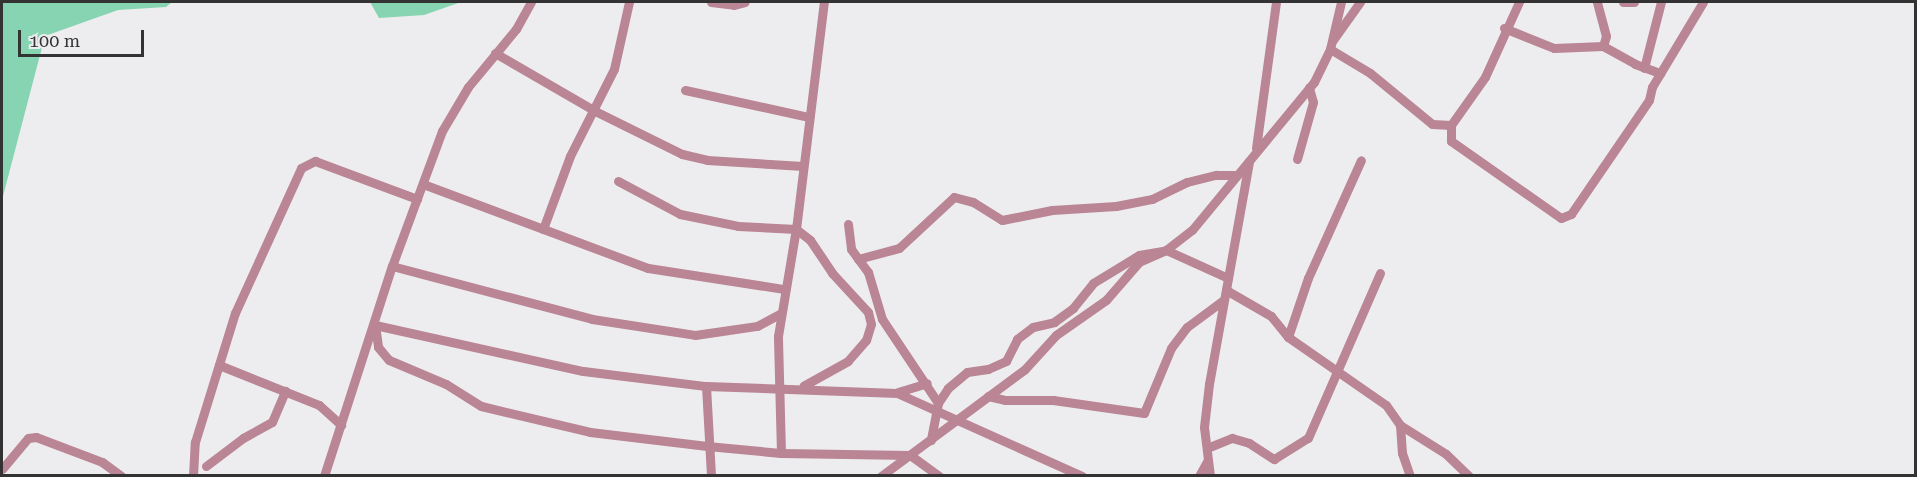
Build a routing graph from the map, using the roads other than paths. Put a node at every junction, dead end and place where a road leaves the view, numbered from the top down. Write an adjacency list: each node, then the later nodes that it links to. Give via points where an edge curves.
1 (531, 2): 18 (street, via 516,29)
2 (629, 2): 23 (street, via 614,69)
3 (711, 2): 4 (street)
4 (746, 2)
5 (824, 2): 24 (street)
6 (1276, 2): 26 (street)
7 (1341, 2): 16 (street)
8 (1360, 2): 16 (street)
9 (1519, 2): 15 (street)
10 (1597, 2): 17 (street, via 1606,36)
11 (1623, 2): 12 (street)
12 (1634, 2)
13 (1661, 2): 19 (street)
14 (1703, 2): 20 (street)
15 (1504, 28): 17 (street, via 1554,48); 25 (street, via 1485,77)
16 (1331, 44): 21 (street); 25 (street, via 1432,124)
17 (1603, 46): 19 (street)
18 (495, 53): 23 (street); 33 (street, via 454,108)
19 (1644, 68): 20 (street)
20 (1660, 73): 25 (street, via 1649,100 1565,218 1555,217 1506,177 1455,148)
21 (1309, 88): 26 (street); 28 (street, via 1313,102)
22 (685, 90): 24 (street)
23 (595, 111): 30 (street, via 695,158); 36 (street, via 570,156)
24 (809, 117): 30 (street)
25 (1451, 125)
26 (1256, 148): 27 (street)
27 (1250, 159): 31 (street); 42 (street)
28 (1297, 159)
29 (1361, 159): 47 (street, via 1308,278)
30 (803, 166): 37 (street)
31 (1236, 175): 38 (street, via 1192,230); 39 (street, via 1187,182 1152,199 1116,206 1052,210 1002,220 973,202 954,197 899,248)
32 (618, 180): 37 (street, via 693,218)
33 (423, 184): 34 (street); 36 (street)
34 (417, 199): 40 (street); 48 (street, via 315,161 307,163 239,302)
35 (848, 224): 39 (street, via 851,249)
36 (543, 229): 43 (street, via 648,268)
37 (796, 229): 43 (street); 53 (street, via 810,240 832,273 871,317 866,340 848,362 824,378)
38 (1166, 250): 42 (street); 56 (street, via 1139,262 1106,300 1056,335 1025,369); 57 (street, via 1139,255 1093,282 1073,308 1017,339 1006,361 967,372 948,388)
39 (858, 259): 50 (street, via 868,272 882,319)
40 (392, 266): 45 (street, via 592,320 695,335 757,326); 46 (street)
41 (1380, 273): 49 (street)
42 (1228, 278): 44 (street)
43 (784, 289): 45 (street)
44 (1225, 295): 47 (street, via 1271,316); 56 (street, via 1187,327 1171,348 1144,412); 63 (street, via 1204,423)
45 (780, 314): 52 (street)
46 (375, 325): 51 (street, via 560,367); 59 (street); 62 (street, via 378,347 388,360 446,384 481,406 590,432)
47 (1288, 337): 49 (street)
48 (219, 364): 54 (street); 71 (street, via 195,442)
49 (1337, 373): 60 (street, via 1386,405); 63 (street, via 1308,438 1296,449 1274,459 1250,443 1232,438)
50 (927, 383): 55 (street); 57 (street)
51 (706, 386): 52 (street); 62 (street)
52 (778, 388): 53 (street); 64 (street)
53 (795, 389): 55 (street)
54 (285, 391): 59 (street, via 319,405); 68 (street, via 272,422)
55 (897, 393): 57 (street)
56 (988, 396): 58 (street)
57 (938, 406): 58 (street); 61 (street)
58 (954, 420): 61 (street); 67 (street)
59 (341, 425): 72 (street)
60 (1400, 425): 80 (street, via 1402,453); 81 (street, via 1446,454)
61 (931, 440): 65 (street)
62 (707, 446): 64 (street); 73 (street)
63 (1207, 448): 66 (street)
64 (781, 453): 65 (street)
65 (910, 455): 74 (street); 75 (street)
66 (1208, 460): 78 (street); 79 (street)
67 (1055, 464): 76 (street); 77 (street)
68 (206, 466)
69 (2, 469): 70 (street, via 28,438 36,436 102,462)
70 (121, 476)
71 (193, 476)
72 (324, 476)
73 (711, 476)
74 (881, 476)
75 (939, 476)
76 (1053, 476)
77 (1082, 476)
78 (1199, 476)
79 (1210, 476)
80 (1410, 476)
81 (1468, 476)

